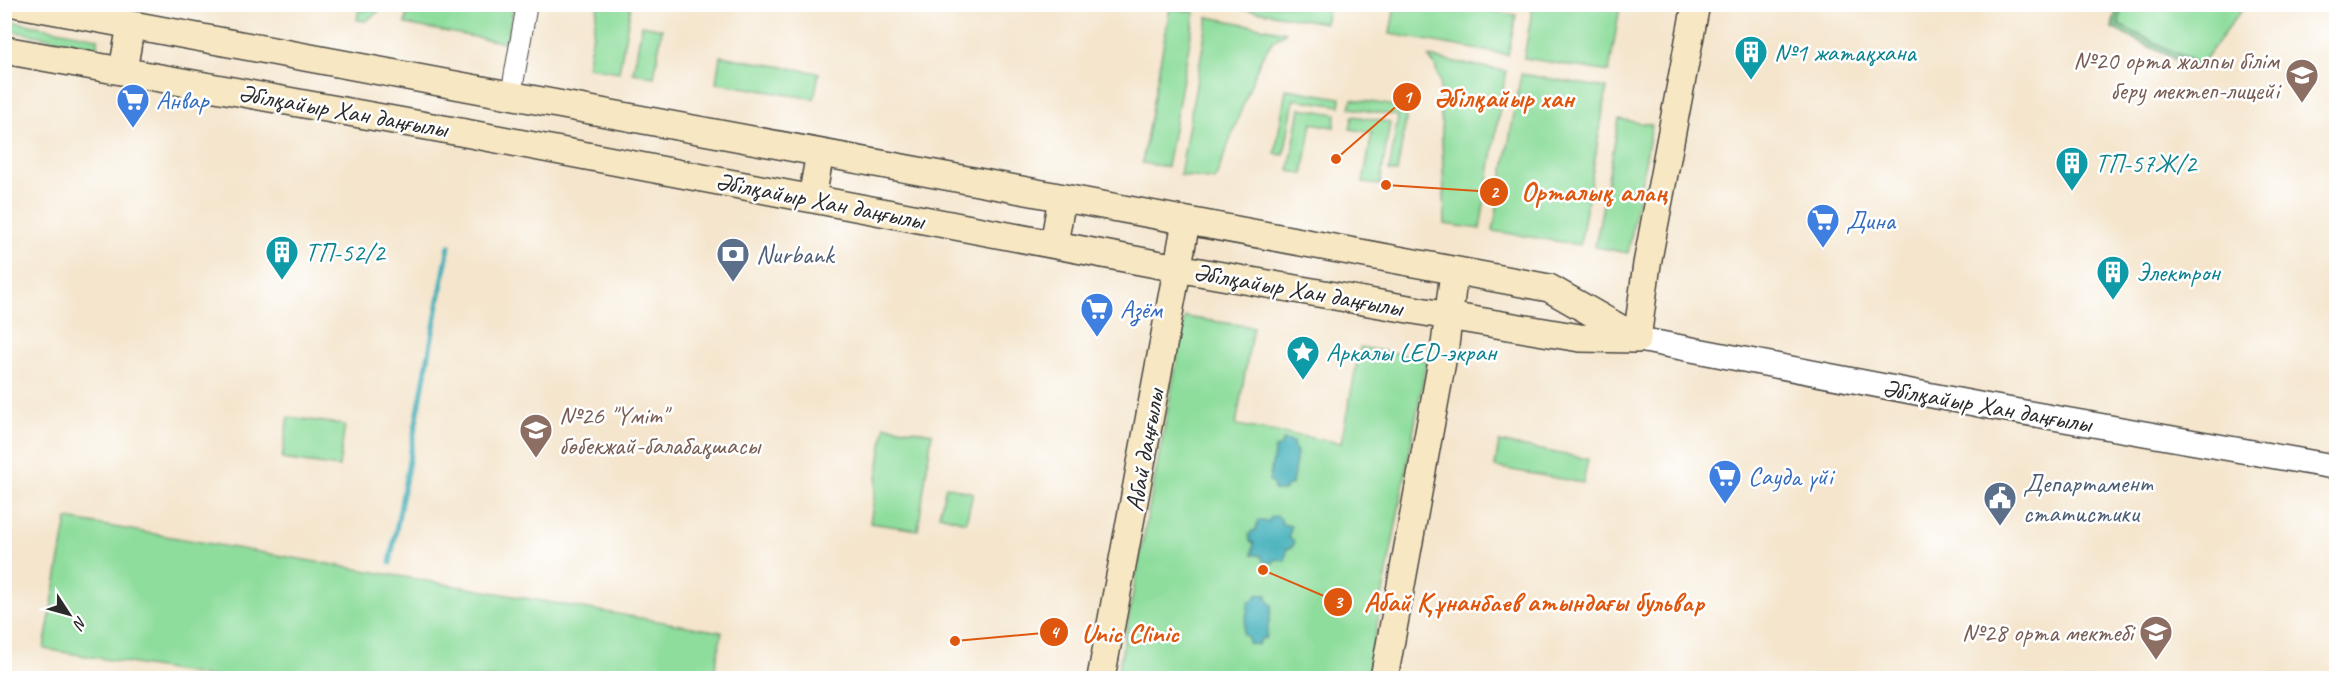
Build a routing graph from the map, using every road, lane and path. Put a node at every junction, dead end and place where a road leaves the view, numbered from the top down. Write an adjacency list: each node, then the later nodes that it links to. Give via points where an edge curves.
1 (19, 4): 4 (main road, Әбілқайыр Хан даңғылы)
2 (527, 4): 7 (street)
3 (1696, 4): 16 (main road, via 1647,264)
4 (131, 25): 6 (main road); 7 (main road, Әбілқайыр Хан даңғылы)
5 (4, 50): 6 (main road, Әбілқайыр Хан даңғылы)
6 (123, 70): 9 (main road, Әбілқайыр Хан даңғылы)
7 (511, 95): 8 (main road, Әбілқайыр Хан даңғылы)
8 (820, 153): 9 (main road); 10 (main road, Әбілқайыр Хан даңғылы)
9 (812, 198): 12 (main road, Әбілқайыр Хан даңғылы)
10 (1062, 198): 11 (main road, Әбілқайыр Хан даңғылы); 12 (main road)
11 (1186, 222): 13 (main road, Абай даңғылы); 14 (main road, Әбілқайыр Хан даңғылы)
12 (1054, 244): 13 (main road, Әбілқайыр Хан даңғылы)
13 (1178, 268): 15 (main road, Әбілқайыр Хан даңғылы); 18 (main road, Абай даңғылы)
14 (1454, 272): 15 (main road); 16 (main road, Әбілқайыр Хан даңғылы, via 1549,288)
15 (1448, 316): 16 (main road, Әбілқайыр Хан даңғылы, via 1580,338); 19 (main road)
16 (1637, 339): 17 (street, Әбілқайыр Хан даңғылы)
17 (2337, 467)
18 (1101, 678)
19 (1384, 678)

